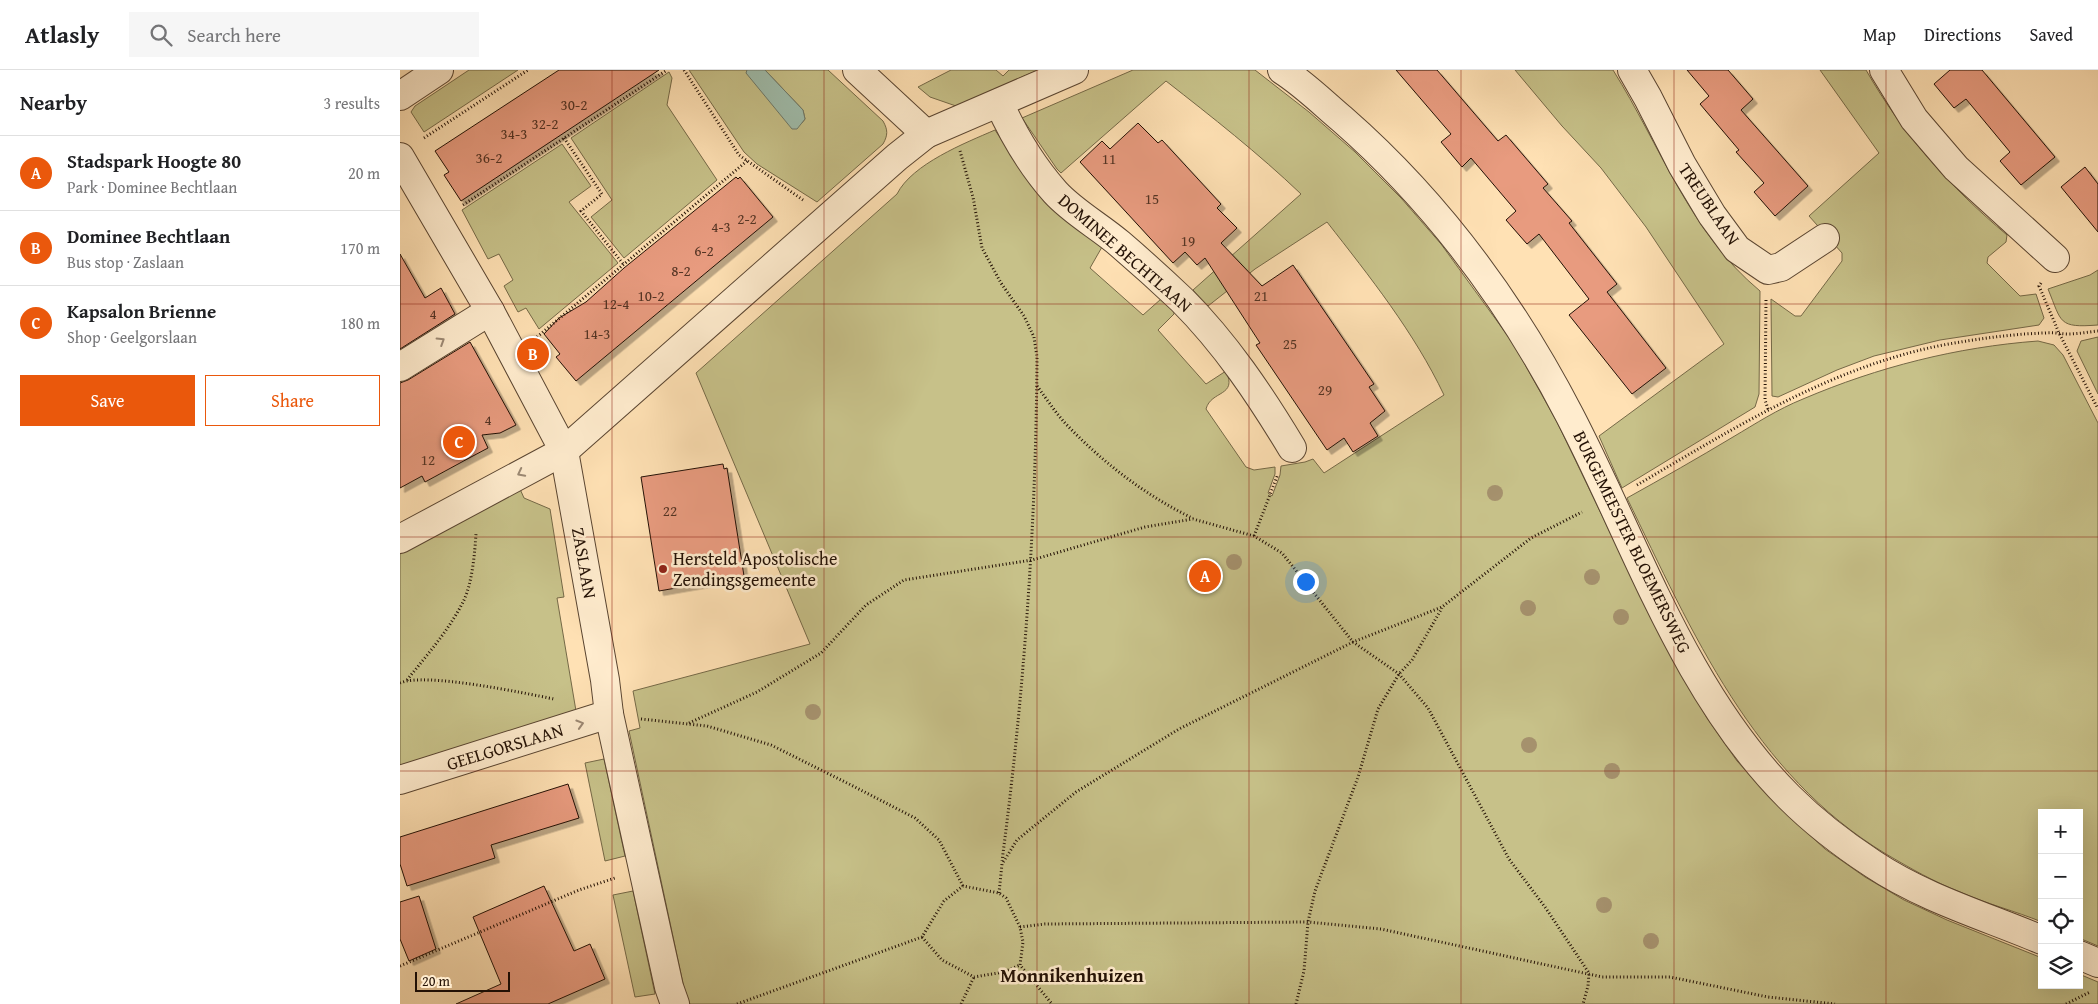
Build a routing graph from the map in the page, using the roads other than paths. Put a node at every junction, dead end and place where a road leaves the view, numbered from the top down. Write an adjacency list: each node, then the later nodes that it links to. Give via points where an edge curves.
1 (439, 70): 7 (street)
2 (857, 70): 9 (street)
3 (1074, 70): 8 (street)
4 (1282, 70): 20 (street, BURGEMEESTER BLOEMERSWEG, via 1372,146 1408,182 1487,278 1570,416 1672,627 1719,711 1750,754 1790,798 1874,866 1954,905)
5 (1632, 70): 11 (street, TREUBLAAN, via 1682,165 1712,215 1737,248 1768,270 1781,267)
6 (1884, 70): 12 (street, via 1914,119 1956,168)
7 (400, 96)
8 (998, 103): 9 (street); 15 (street, DOMINEE BECHTLAAN, via 1056,193 1120,244 1188,306 1237,363)
9 (938, 129): 16 (street, via 829,218)
10 (408, 150): 13 (street, ZASLAAN, via 438,221)
11 (1825, 238)
12 (2055, 258)
13 (490, 311): 14 (street, one-way to 13); 16 (street, ZASLAAN)
14 (400, 366)
15 (1292, 448)
16 (564, 451): 17 (street, one-way to 17); 18 (street, ZASLAAN)
17 (400, 539)
18 (601, 717): 19 (street, GEELGORSLAAN, one-way to 18); 23 (street, ZASLAAN, via 644,868)
19 (400, 780)
20 (2038, 938)
21 (2083, 959): 22 (street)
22 (2097, 975)
23 (675, 1004)

